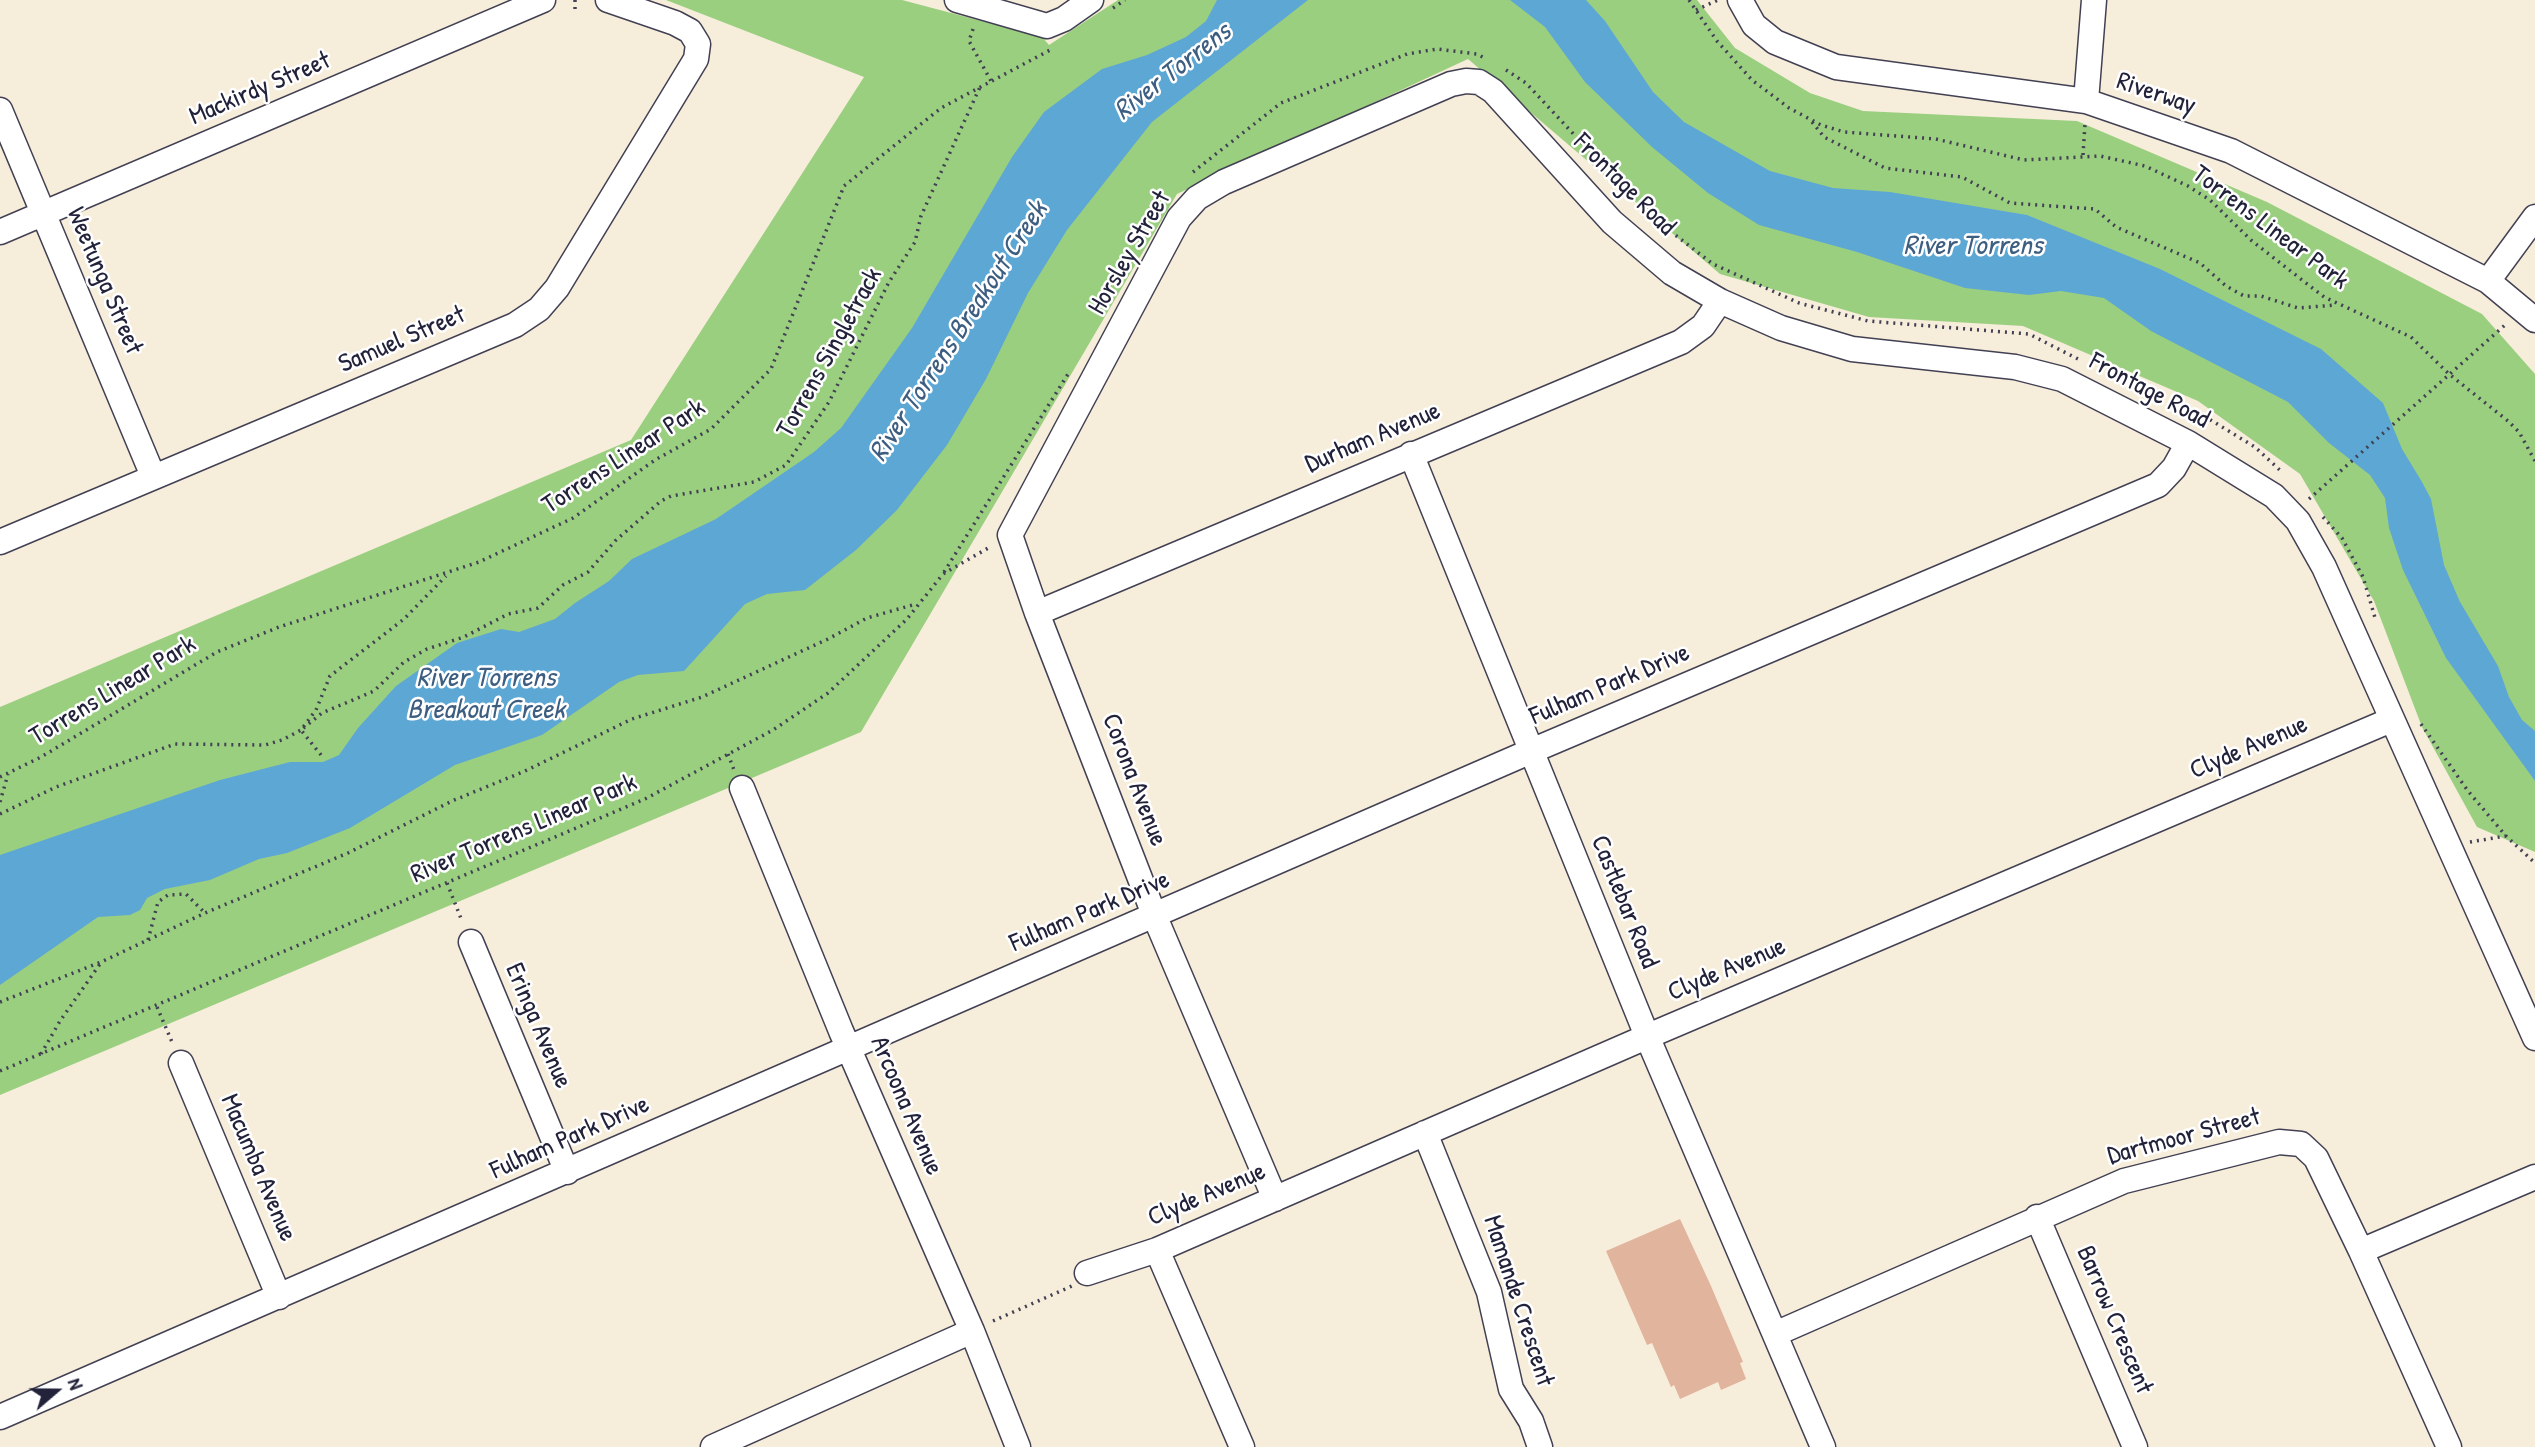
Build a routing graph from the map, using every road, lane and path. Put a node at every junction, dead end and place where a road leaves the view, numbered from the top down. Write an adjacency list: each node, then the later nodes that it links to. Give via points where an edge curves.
1 (543, 0): 21 (street, Mackirdy Street)
2 (575, 0): 12 (path)
3 (608, 0): 34 (street, Samuel Street, via 675,23 698,44 691,71 557,288 539,309 515,325)
4 (1125, 0): 10 (path)
5 (1689, 0): 11 (path, Torrens Linear Park)
6 (1718, 0): 11 (path)
7 (1740, 0): 17 (street, Riverway, via 1754,25 1775,42 1836,67)
8 (2094, 0): 17 (street)
9 (968, 3): 10 (street, via 1047,26); 14 (path, via 970,41)
10 (1097, 8)
11 (1696, 10): 19 (path, Torrens Linear Park, via 1752,80)
12 (575, 13)
13 (1057, 46): 14 (path, Torrens Linear Park)
14 (991, 81): 16 (path, Torrens Linear Park)
15 (1479, 82): 25 (street, Frontage Road, via 1493,91 1612,222 1672,273); 28 (path, via 1495,64 1526,83 1649,215 1713,264 1799,303 1868,321 2029,334); 38 (street, Horsley Street, via 1451,84 1197,198 1179,218)
16 (980, 86): 40 (path, Torrens Linear Park, via 941,108 844,186 771,369 711,429 655,460 573,518); 46 (path, Torrens Singletrack, via 921,216 915,242 889,282 829,402 786,465 754,482 661,501 588,572 563,585 538,608 508,614 464,637 427,649 404,662 374,691 322,713)
17 (2086, 101): 20 (path); 24 (street, Riverway, via 2231,151)
18 (0, 110): 21 (street, Weetunga Street)
19 (1811, 120): 20 (path, Torrens Linear Park, via 1844,132 1911,135 2024,160); 26 (path, via 1824,137 1885,168 1962,177 2010,203 2095,209 2116,227 2200,262 2244,296 2262,296 2298,307)
20 (2083, 156): 26 (path, Torrens Linear Park, via 2145,166 2188,186 2223,210 2281,265)
21 (43, 214): 23 (street, Mackirdy Street); 34 (street, Weetunga Street)
22 (2535, 217): 24 (street)
23 (0, 232)
24 (2488, 281): 27 (street, Riverway)
25 (1720, 301): 31 (street, Frontage Road, via 1781,328 1852,349 2015,367 2062,379); 32 (street, Durham Avenue, via 1703,326 1681,342)
26 (2339, 305): 29 (path, Torrens Linear Park, via 2411,337)
27 (2529, 314): 29 (path)
28 (2087, 366)
29 (2449, 374): 33 (path, Torrens Linear Park, via 2519,432); 36 (path)
30 (2170, 410): 35 (path, via 2209,419 2255,447)
31 (2188, 443): 45 (street, Frontage Road, via 2274,496 2298,521 2324,567); 47 (street, Fulham Park Drive, via 2158,485)
32 (1411, 454): 42 (street, Durham Avenue); 47 (street, Castlebar Road)
33 (2535, 461)
34 (153, 476): 39 (street, Samuel Street)
35 (2289, 479)
36 (2327, 483)
37 (2302, 493): 43 (path, via 2342,538 2363,577)
38 (1010, 536): 41 (path, River Torrens Linear Park, via 943,574); 42 (street, Corona Avenue)
39 (0, 542)
40 (449, 574): 46 (path, via 404,619 330,676 316,710); 49 (path, Torrens Linear Park, via 279,627 217,652)
41 (918, 604): 57 (path, River Torrens Linear Park, via 853,673 773,730 645,799); 58 (path, via 867,618 702,697 632,719 348,853)
42 (1037, 613): 59 (street, Corona Avenue)
43 (2378, 628)
44 (2417, 718): 54 (path)
45 (2391, 720): 55 (street, Frontage Road); 65 (street, Clyde Avenue)
46 (301, 730): 48 (path); 53 (path, Torrens Singletrack, via 265,745 175,744 56,787)
47 (1529, 752): 59 (street, Fulham Park Drive); 65 (street, Castlebar Road)
48 (321, 755)
49 (8, 774): 50 (path, Torrens Linear Park); 52 (path)
50 (0, 777)
51 (742, 788): 67 (street, Arcoona Avenue)
52 (0, 802)
53 (0, 814)
54 (2506, 836): 55 (path); 56 (path)
55 (2449, 845): 66 (street, Frontage Road)
56 (2535, 863)
57 (447, 883): 61 (path); 64 (path, River Torrens Linear Park)
58 (205, 913): 60 (path); 60 (path, via 186,894 168,895 158,902)
59 (1155, 917): 67 (street, Fulham Park Drive); 74 (street, Corona Avenue)
60 (148, 940): 62 (path)
61 (471, 942): 72 (street, Eringa Avenue)
62 (101, 962): 63 (path); 68 (path)
63 (0, 1002)
64 (157, 1006): 68 (path, River Torrens Linear Park); 69 (path)
65 (1647, 1036): 71 (street, Clyde Avenue); 81 (street, Castlebar Road)
66 (2535, 1038)
67 (848, 1048): 72 (street, Fulham Park Drive); 80 (street, Arcoona Avenue)
68 (41, 1054): 70 (path, River Torrens Linear Park)
69 (181, 1063): 79 (street, Macumba Avenue)
70 (0, 1071)
71 (1425, 1133): 74 (street, Clyde Avenue); 86 (street, Mamande Crescent, via 1489,1292 1511,1389 1531,1421)
72 (567, 1172): 79 (street, Fulham Park Drive)
73 (2535, 1177): 77 (street)
74 (1275, 1199): 76 (street, Clyde Avenue)
75 (2037, 1217): 77 (street, Dartmoor Street, via 2124,1181 2279,1142 2301,1144 2316,1158); 81 (street, Dartmoor Street); 88 (street, Barrow Crescent)
76 (1157, 1250): 78 (street, Clyde Avenue); 85 (street)
77 (2361, 1251): 89 (street, Dartmoor Street)
78 (1091, 1271): 80 (path, via 1070,1287)
79 (279, 1297): 82 (street, Fulham Park Drive)
80 (972, 1331): 83 (street); 84 (street, Arcoona Avenue)
81 (1775, 1334): 87 (street, Castlebar Road)
82 (0, 1416)
83 (713, 1447)
84 (1018, 1447)
85 (1242, 1447)
86 (1540, 1447)
87 (1823, 1447)
88 (2135, 1447)
89 (2449, 1447)

